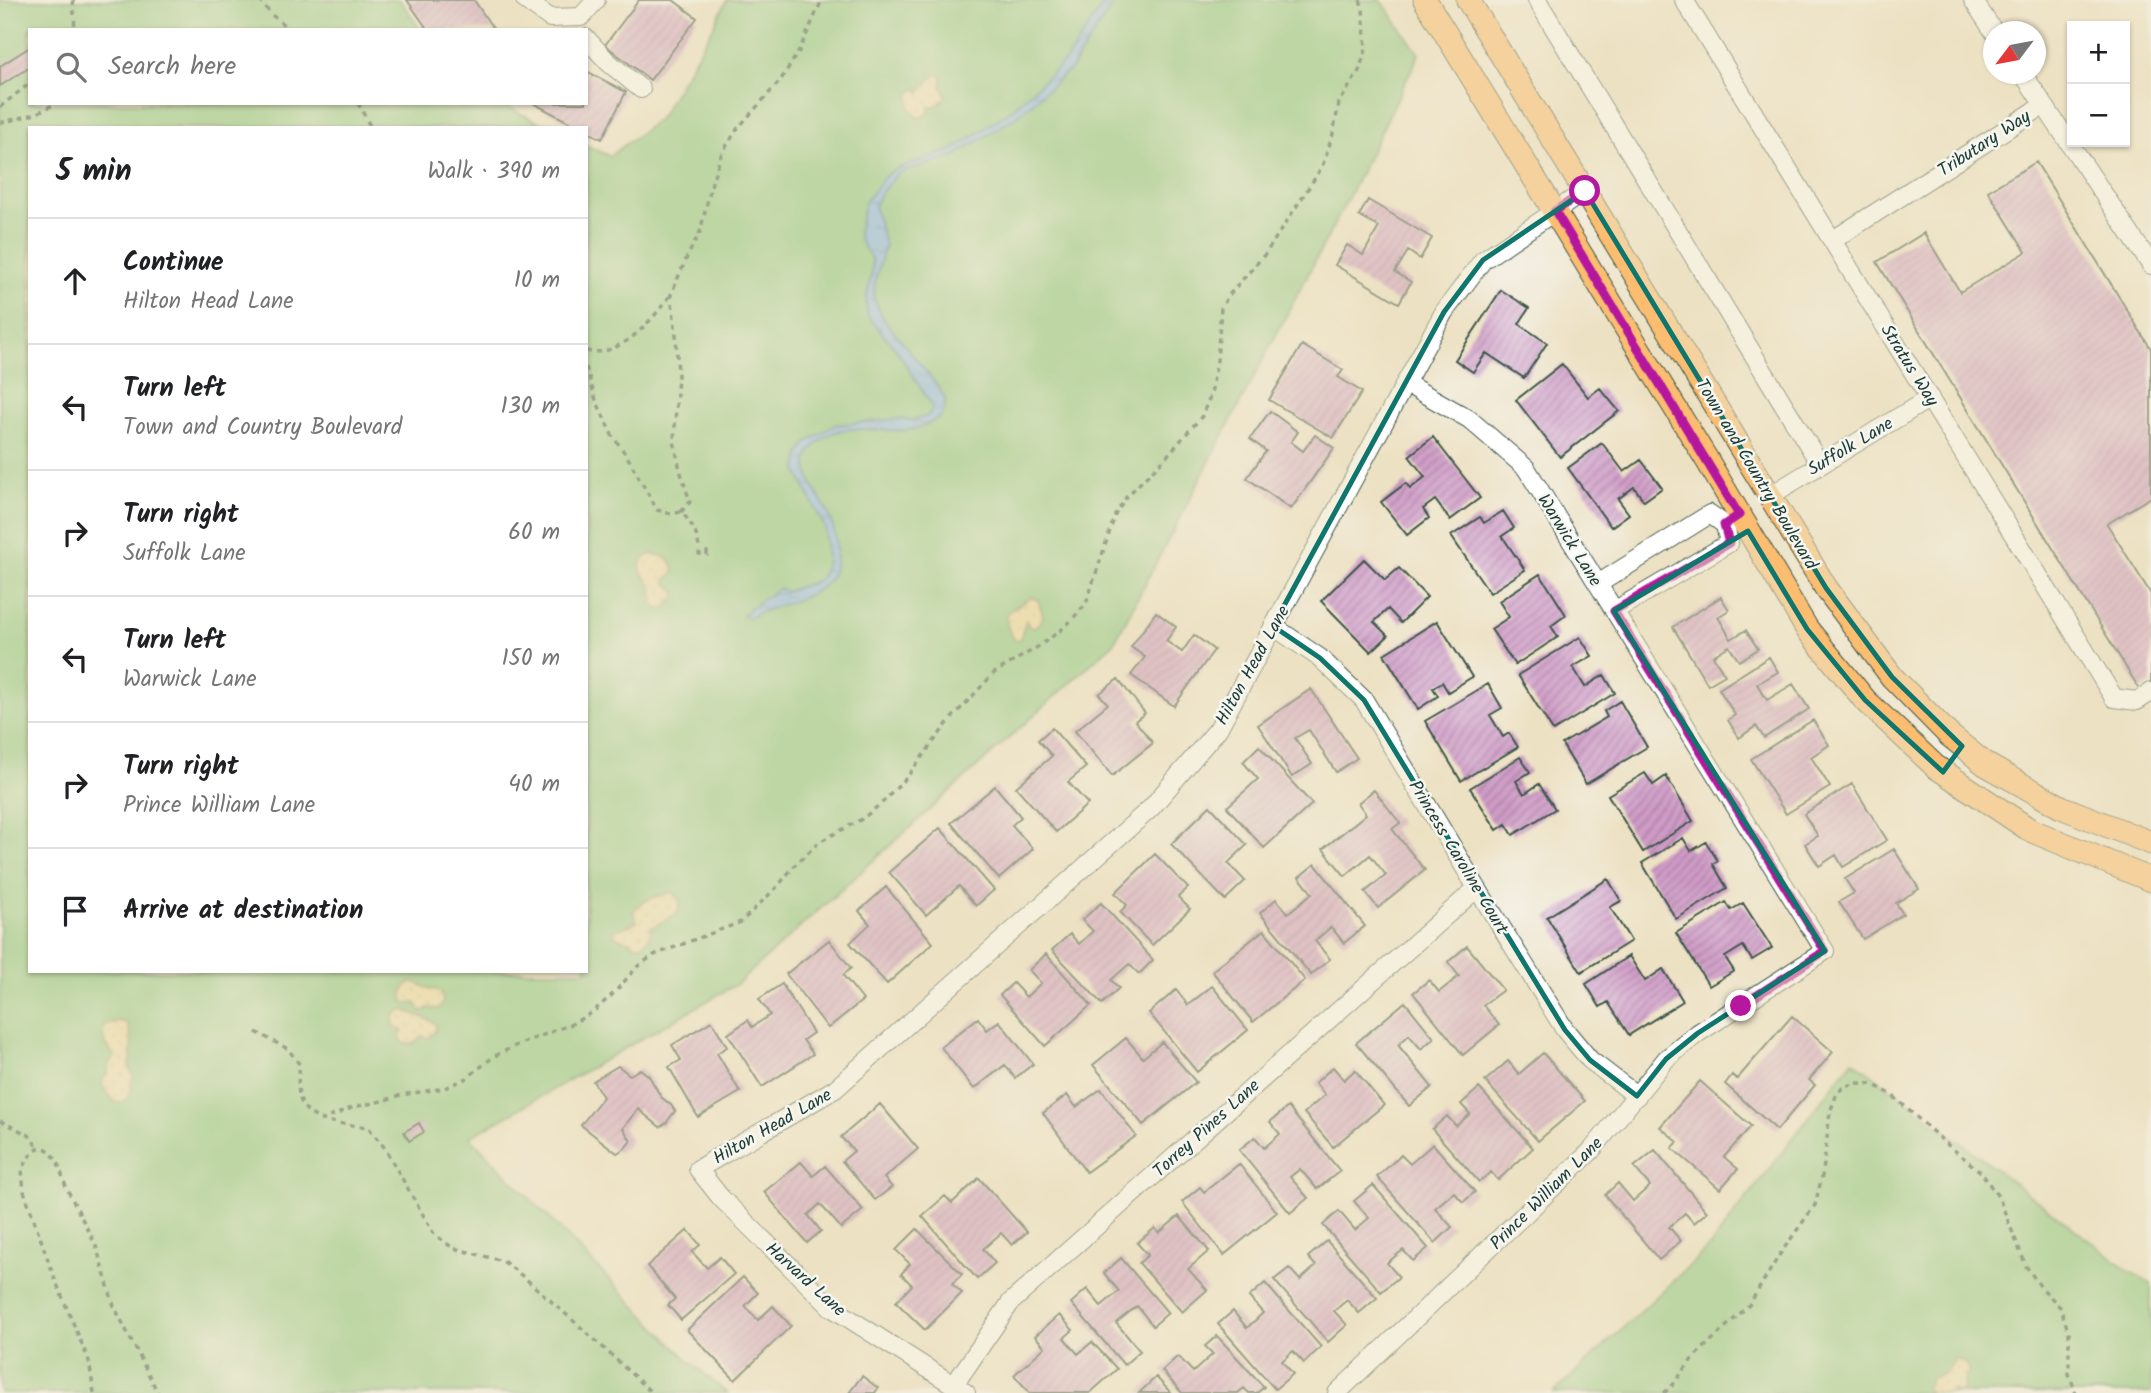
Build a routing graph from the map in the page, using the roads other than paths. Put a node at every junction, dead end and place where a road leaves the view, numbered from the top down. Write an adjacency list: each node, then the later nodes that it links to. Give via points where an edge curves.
1 (525, 0): 9 (street, via 550,18)
2 (596, 0): 9 (street)
3 (1424, 0): 15 (main road, Town and Country Boulevard)
4 (1468, 0): 14 (main road, Town and Country Boulevard)
5 (1537, 0): 20 (street)
6 (1684, 0): 16 (street, Stratus Way)
7 (1973, 0): 8 (street)
8 (1987, 21)
9 (578, 24)
10 (588, 40): 12 (street)
11 (2030, 84): 13 (street)
12 (641, 89)
13 (2044, 105): 16 (street, Tributary Way); 17 (street, Tributary Way)
14 (1585, 191): 15 (street, Hilton Head Lane); 21 (main road, Town and Country Boulevard)
15 (1555, 211): 18 (street, Hilton Head Lane, via 1483,260 1444,312); 22 (main road, Town and Country Boulevard)
16 (1833, 240): 19 (street, Stratus Way)
17 (2151, 265)
18 (1405, 383): 25 (street, Warwick Lane, via 1469,419 1525,468); 27 (street, Hilton Head Lane)
19 (1930, 398): 20 (street, Suffolk Lane); 28 (street, Stratus Way, via 2114,698 2137,701)
20 (1821, 464): 21 (street, Suffolk Lane)
21 (1770, 495): 23 (main road, Town and Country Boulevard)
22 (1732, 520): 24 (main road, Town and Country Boulevard); 25 (street, via 1710,514); 26 (street, via 1729,543)
23 (1794, 534): 24 (main road); 29 (main road, Town and Country Boulevard, via 1826,588 1892,677)
24 (1762, 554): 30 (main road, Town and Country Boulevard, via 1807,629 1865,700)
25 (1598, 584): 26 (street, Warwick Lane)
26 (1614, 611): 34 (street, Warwick Lane)
27 (1273, 626): 33 (street, Princess Caroline Court, via 1320,658 1364,700); 36 (street, Hilton Head Lane, via 1218,729 1151,808 835,1089)
28 (2151, 692)
29 (1962, 746): 30 (main road); 31 (main road, Town and Country Boulevard, via 2061,807)
30 (1943, 772): 32 (main road, Town and Country Boulevard, via 2029,830)
31 (2151, 843)
32 (2151, 880)
33 (1476, 888): 35 (street, Princess Caroline Court, via 1565,1030 1590,1060); 37 (street, Torrey Pines Lane, via 1011,1302)
34 (1825, 951): 35 (street, Prince William Lane, via 1698,1033 1666,1059)
35 (1637, 1096): 38 (street, Prince William Lane, via 1591,1152)
36 (698, 1169): 37 (street, Harvard Lane, via 721,1198 831,1307)
37 (960, 1389)
38 (1337, 1393)

